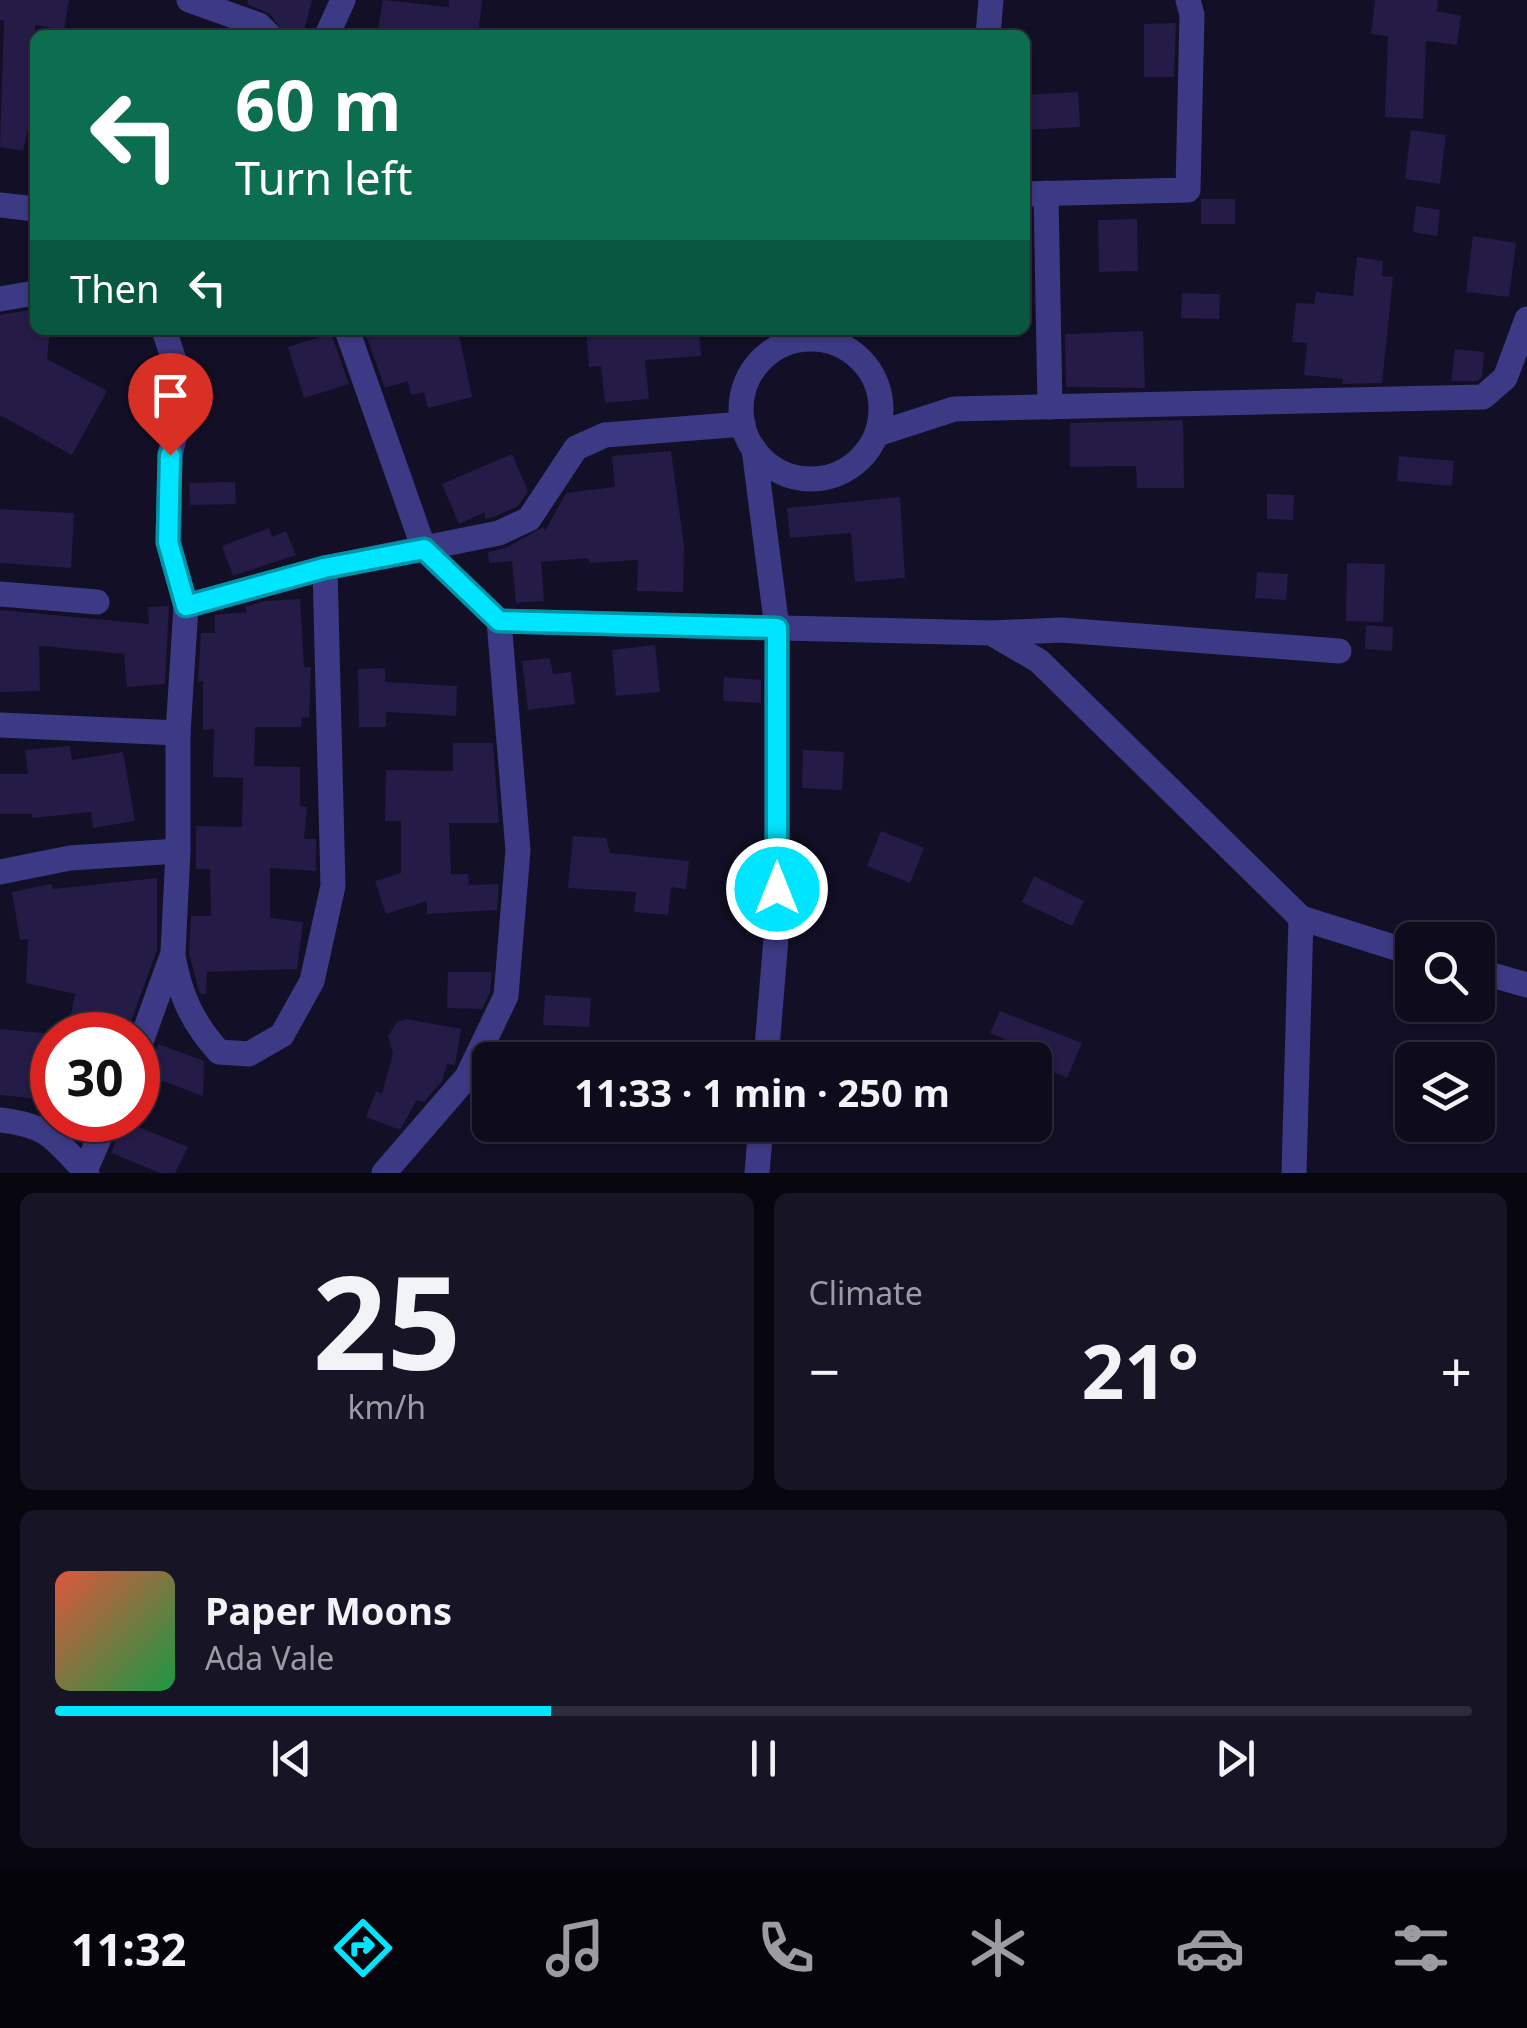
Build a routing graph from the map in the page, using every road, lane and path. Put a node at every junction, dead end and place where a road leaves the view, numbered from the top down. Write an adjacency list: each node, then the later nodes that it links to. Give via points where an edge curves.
1 (189, 0): 5 (street)
2 (343, 0): 6 (street)
3 (990, 0): 7 (street)
4 (1188, 0): 8 (street, via 1188,190)
5 (264, 30)
6 (329, 30)
7 (988, 30)
8 (1036, 194): 17 (street)
9 (0, 205): 10 (street)
10 (30, 208)
11 (30, 293): 12 (street)
12 (0, 299)
13 (1527, 318): 17 (street, via 1505,378 1483,397)
14 (166, 335): 26 (street, via 185,393 170,455 168,542)
15 (349, 335): 22 (street)
16 (750, 374): 18 (street); 19 (street, via 721,413); 20 (street, via 788,342 838,344 874,378 882,412)
17 (1050, 407): 20 (street, via 954,409)
18 (743, 424): 19 (street); 21 (street)
19 (688, 429): 22 (street, via 605,435 576,448 529,519 499,533)
20 (877, 434): 21 (street, via 850,468 818,480 785,474)
21 (754, 449): 28 (street)
22 (424, 549): 23 (street); 27 (street)
23 (324, 568): 26 (street); 37 (street, via 332,886 312,981 282,1036 249,1054 218,1052 193,1023)
24 (0, 594): 25 (street)
25 (97, 602)
26 (186, 606): 32 (street)
27 (499, 621): 28 (street); 46 (street, via 518,850 506,996 467,1077)
28 (777, 628): 29 (street); 41 (street, via 777,926)
29 (991, 633): 30 (street, via 1060,630); 35 (street, via 1039,661)
30 (1339, 651)
31 (0, 725): 32 (street)
32 (178, 732): 33 (street)
33 (178, 851): 34 (street, via 70,858); 37 (street)
34 (0, 872)
35 (1301, 918): 36 (street); 48 (street)
36 (1395, 948)
37 (173, 953): 40 (street)
38 (1495, 977): 39 (street)
39 (1527, 985)
40 (152, 1012)
41 (767, 1042)
42 (0, 1120): 45 (street, via 52,1133)
43 (98, 1142): 45 (street)
44 (759, 1142): 47 (street)
45 (86, 1172)
46 (384, 1173)
47 (756, 1173)
48 (1294, 1173)

